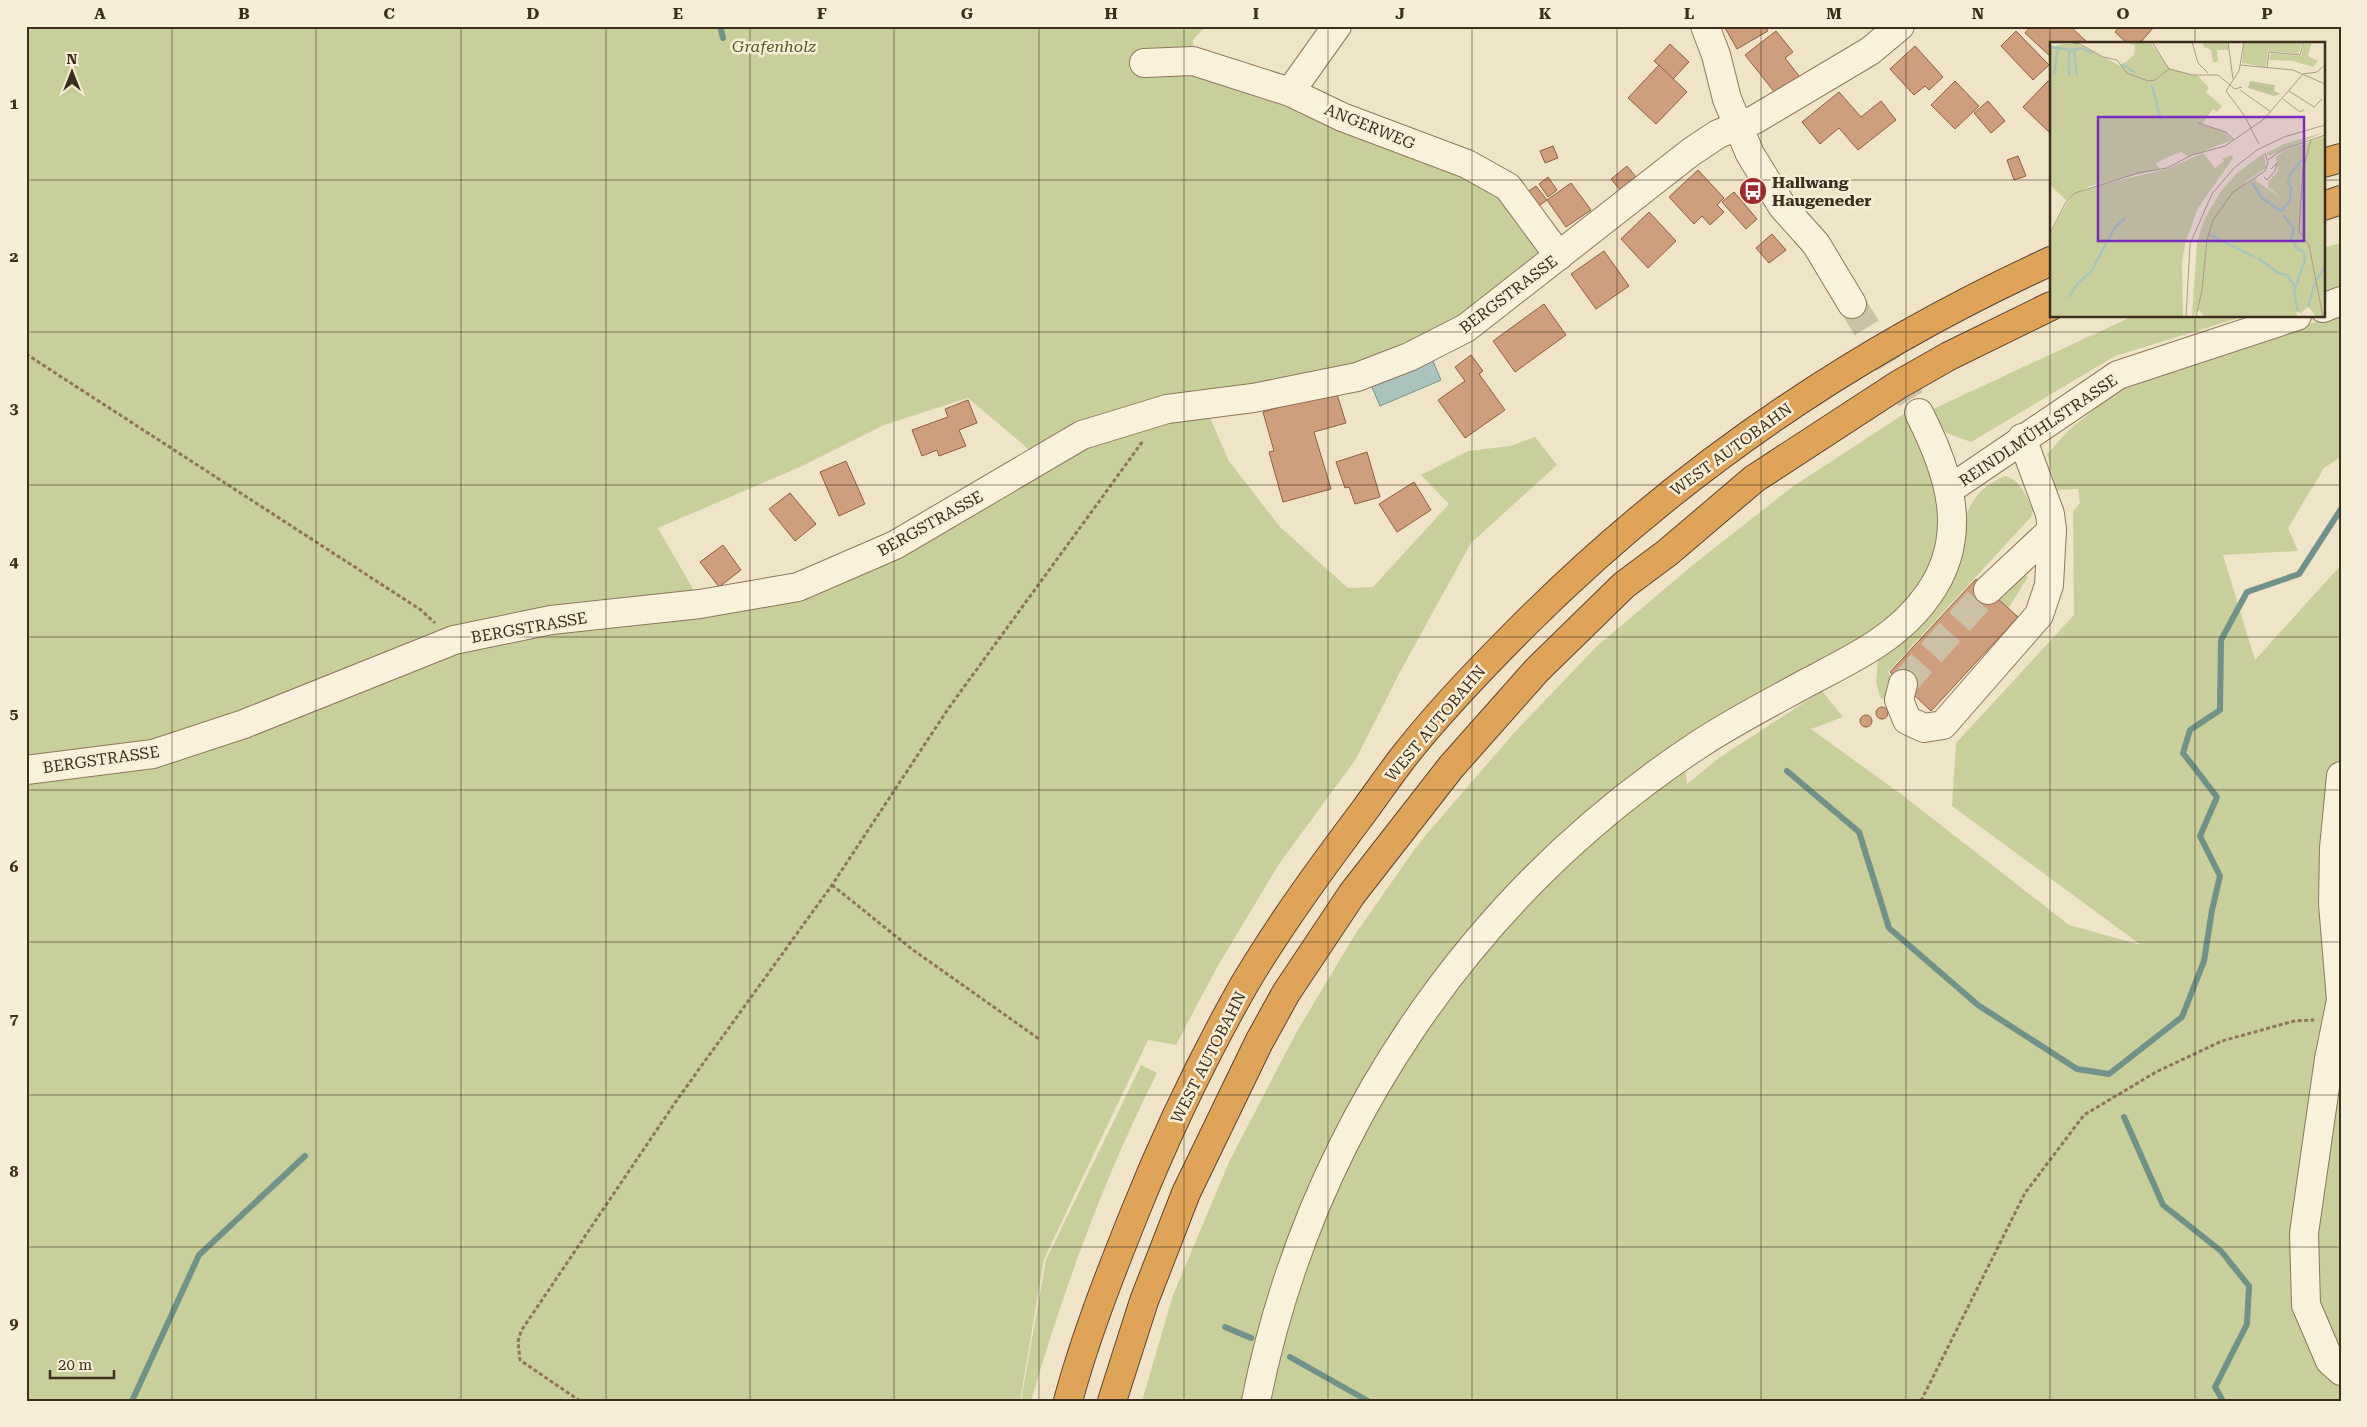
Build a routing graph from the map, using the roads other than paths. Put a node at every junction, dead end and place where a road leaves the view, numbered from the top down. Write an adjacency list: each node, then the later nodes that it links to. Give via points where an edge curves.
1 (1337, 26): 5 (street)
2 (1706, 26): 6 (street)
3 (1900, 26): 6 (street, BERGSTRASSE, via 1870,51 1754,120)
4 (1144, 63): 5 (street, ANGERWEG, via 1193,61)
5 (1290, 92): 11 (street, ANGERWEG, via 1342,118 1467,164 1508,187)
6 (1737, 126): 11 (street, BERGSTRASSE, via 1691,152); 14 (street, via 1766,183 1816,244)
7 (2341, 158): 8 (highway)
8 (2324, 163)
9 (2341, 200): 10 (highway)
10 (2324, 206)
11 (1559, 256): 24 (street, BERGSTRASSE, via 1466,328 1409,357 1357,376 1253,398 1167,408 1082,434 895,545 798,587 700,604 551,620 454,640 244,724 153,754)
12 (2050, 261): 27 (highway, WEST AUTOBAHN, via 1890,343 1831,378 1730,446 1649,510 1563,586 1482,667 1413,746 1314,876 1244,985 1192,1084 1146,1186 1105,1291)
13 (2341, 301): 16 (street)
14 (1852, 304)
15 (2050, 306): 28 (highway, via 1898,385 1754,480 1624,585 1537,670 1451,767 1352,894 1259,1042 1186,1193 1144,1301)
16 (2324, 308)
17 (2291, 318): 19 (street, REINDLMÜHLSTRASSE, via 2118,375)
18 (1919, 413): 20 (street)
19 (2022, 438): 20 (street, REINDLMÜHLSTRASSE); 21 (street, via 2050,514)
20 (1950, 489): 29 (street, via 1953,524 1949,549 1931,592 1915,612 1891,635 1862,653 1729,724 1666,766 1555,858 1501,912 1446,978 1397,1048 1359,1112 1327,1179 1276,1317)
21 (2052, 530): 22 (street); 23 (street, via 2049,585 2039,615 1943,725 1924,728 1907,720 1899,700)
22 (1988, 590)
23 (1903, 684)
24 (26, 770)
25 (2341, 776): 26 (street, via 2334,876 2340,1000 2304,1233 2306,1306 2330,1361)
26 (2341, 1371)
27 (1068, 1401)
28 (1112, 1401)
29 (1256, 1401)

